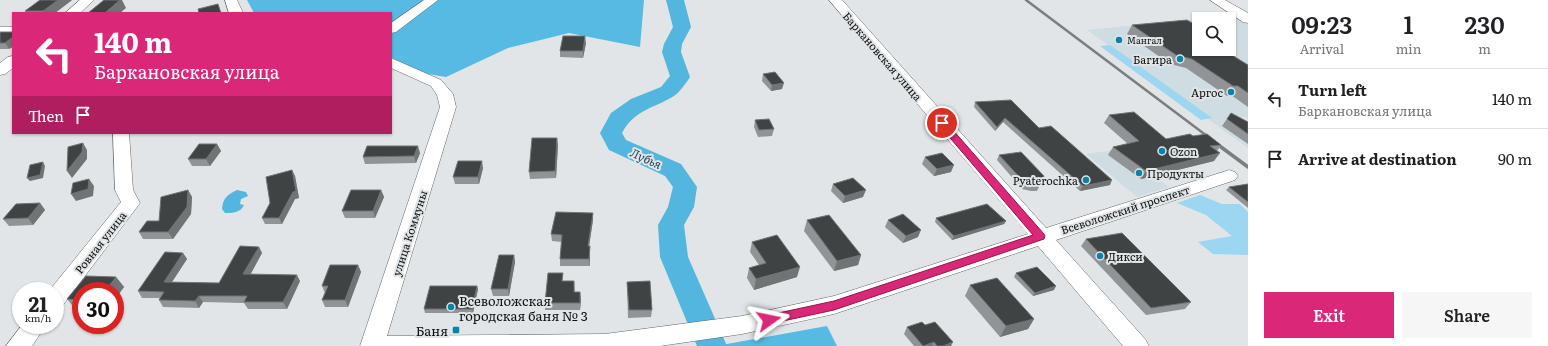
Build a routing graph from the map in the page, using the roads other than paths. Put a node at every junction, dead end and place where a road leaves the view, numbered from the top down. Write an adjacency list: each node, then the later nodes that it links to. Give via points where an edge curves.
1 (88, 0): 6 (street)
2 (231, 0): 7 (street)
3 (432, 0): 9 (street)
4 (835, 0): 17 (street, Баркановская улица)
5 (1216, 0): 8 (street)
6 (73, 12)
7 (236, 12)
8 (1248, 19)
9 (392, 28)
10 (0, 31): 11 (street)
11 (12, 31)
12 (12, 61): 14 (street)
13 (392, 62): 21 (street, улица Коммуны, via 436,83 445,94 448,107)
14 (0, 71)
15 (122, 134): 18 (street, Ровная улица, via 124,190 131,203)
16 (1229, 176): 17 (street, Всеволожский проспект)
17 (1040, 236): 22 (street, Всеволожский проспект, via 834,305 742,325 605,344); 23 (street, Баркановская улица)
18 (64, 288)
19 (28, 334): 20 (street)
20 (18, 346)
21 (372, 346)
22 (386, 346)
23 (1137, 346)

